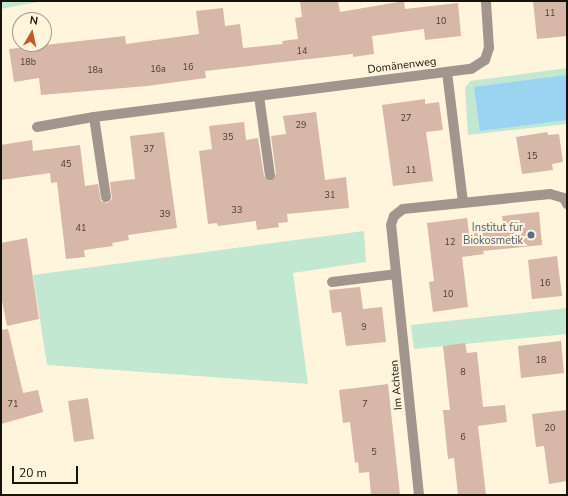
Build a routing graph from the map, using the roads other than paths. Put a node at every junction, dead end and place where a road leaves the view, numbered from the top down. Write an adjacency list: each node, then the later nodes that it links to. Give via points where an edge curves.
1 (486, 1): 2 (street, Domänenweg, via 490,35 485,60 470,69)
2 (447, 72): 3 (street, Domänenweg); 8 (street)
3 (259, 96): 4 (street, Domänenweg); 6 (street)
4 (94, 117): 5 (street, Domänenweg); 7 (street)
5 (37, 127)
6 (270, 176)
7 (106, 197)
8 (463, 202): 9 (street, Im Achten, via 550,194 564,198); 10 (street, Im Achten, via 402,209 394,216 391,225)
9 (567, 204)
10 (396, 274): 11 (street); 12 (street, Im Achten)
11 (332, 282)
12 (419, 495)

